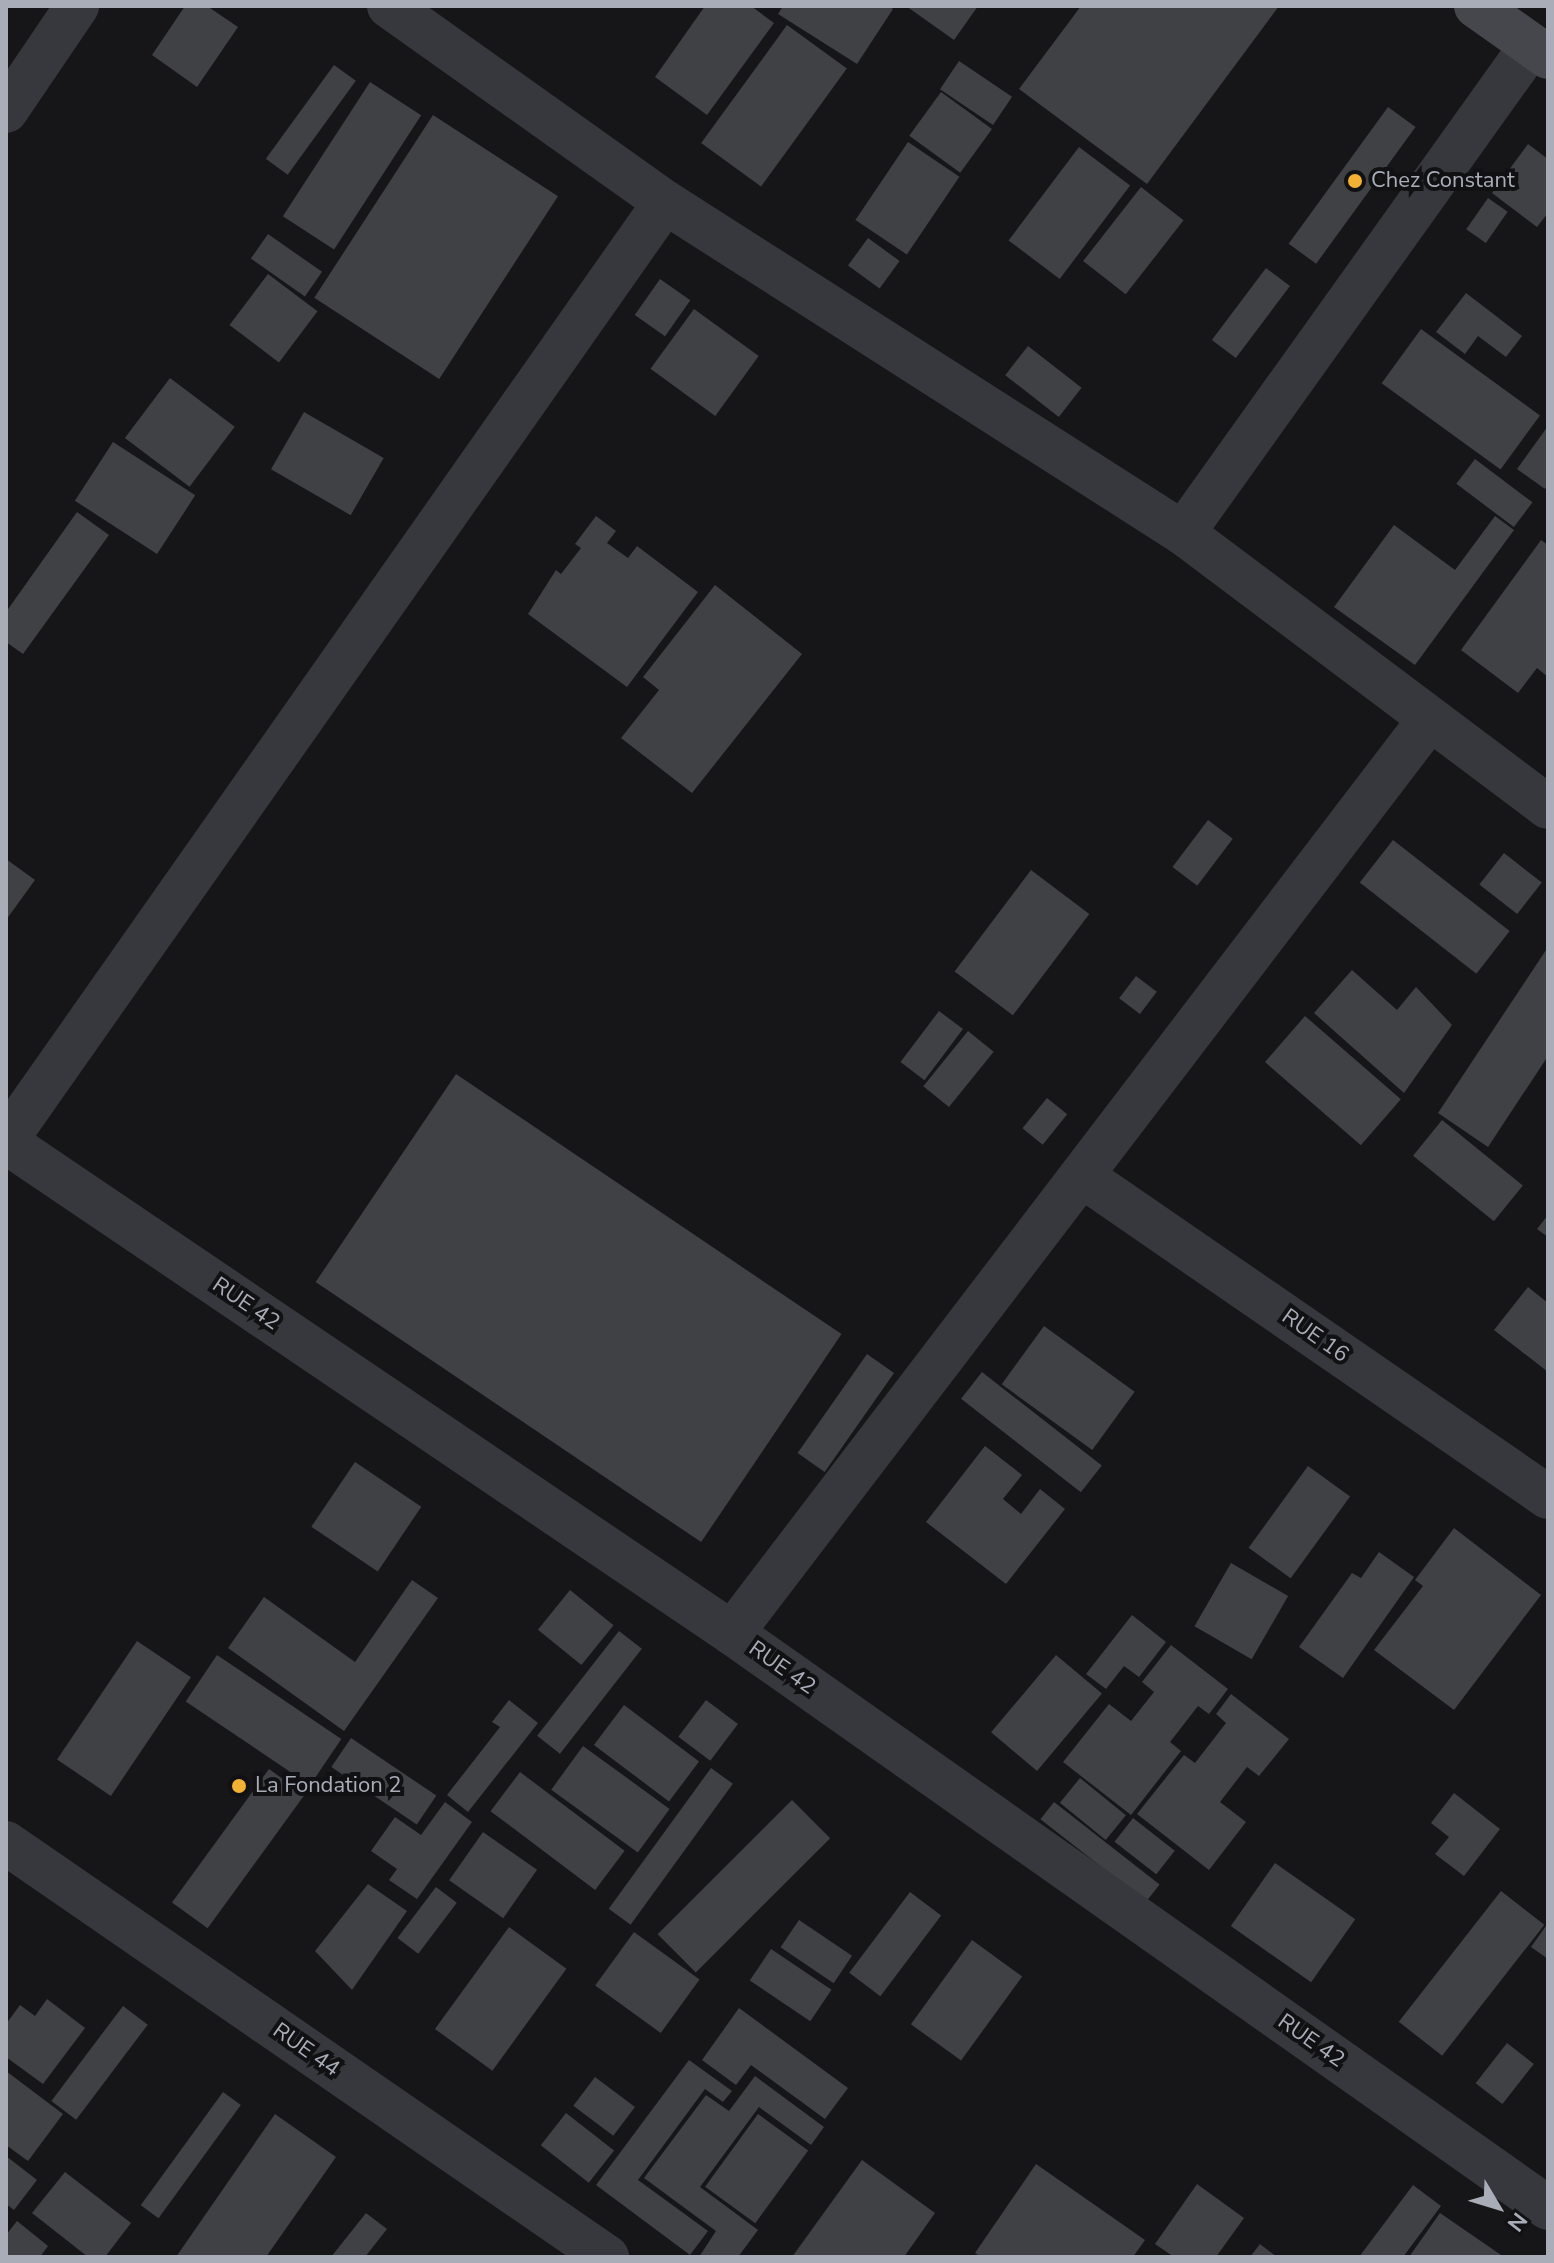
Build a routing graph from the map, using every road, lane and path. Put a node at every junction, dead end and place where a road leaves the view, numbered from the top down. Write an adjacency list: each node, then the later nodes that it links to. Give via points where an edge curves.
1 (77, 6): 5 (street)
2 (389, 6): 6 (street)
3 (1476, 6): 4 (main road)
4 (1540, 52): 7 (street)
5 (6, 111)
6 (665, 202): 7 (street); 10 (street)
7 (1183, 533): 8 (street)
8 (1429, 720): 9 (street); 11 (street)
9 (1548, 807)
10 (6, 1141): 13 (street, RUE 42)
11 (1082, 1176): 12 (street, RUE 16); 13 (street)
12 (1548, 1497)
13 (732, 1633): 15 (street, RUE 42)
14 (6, 1843): 16 (street, RUE 44)
15 (1548, 2208)
16 (607, 2257)

